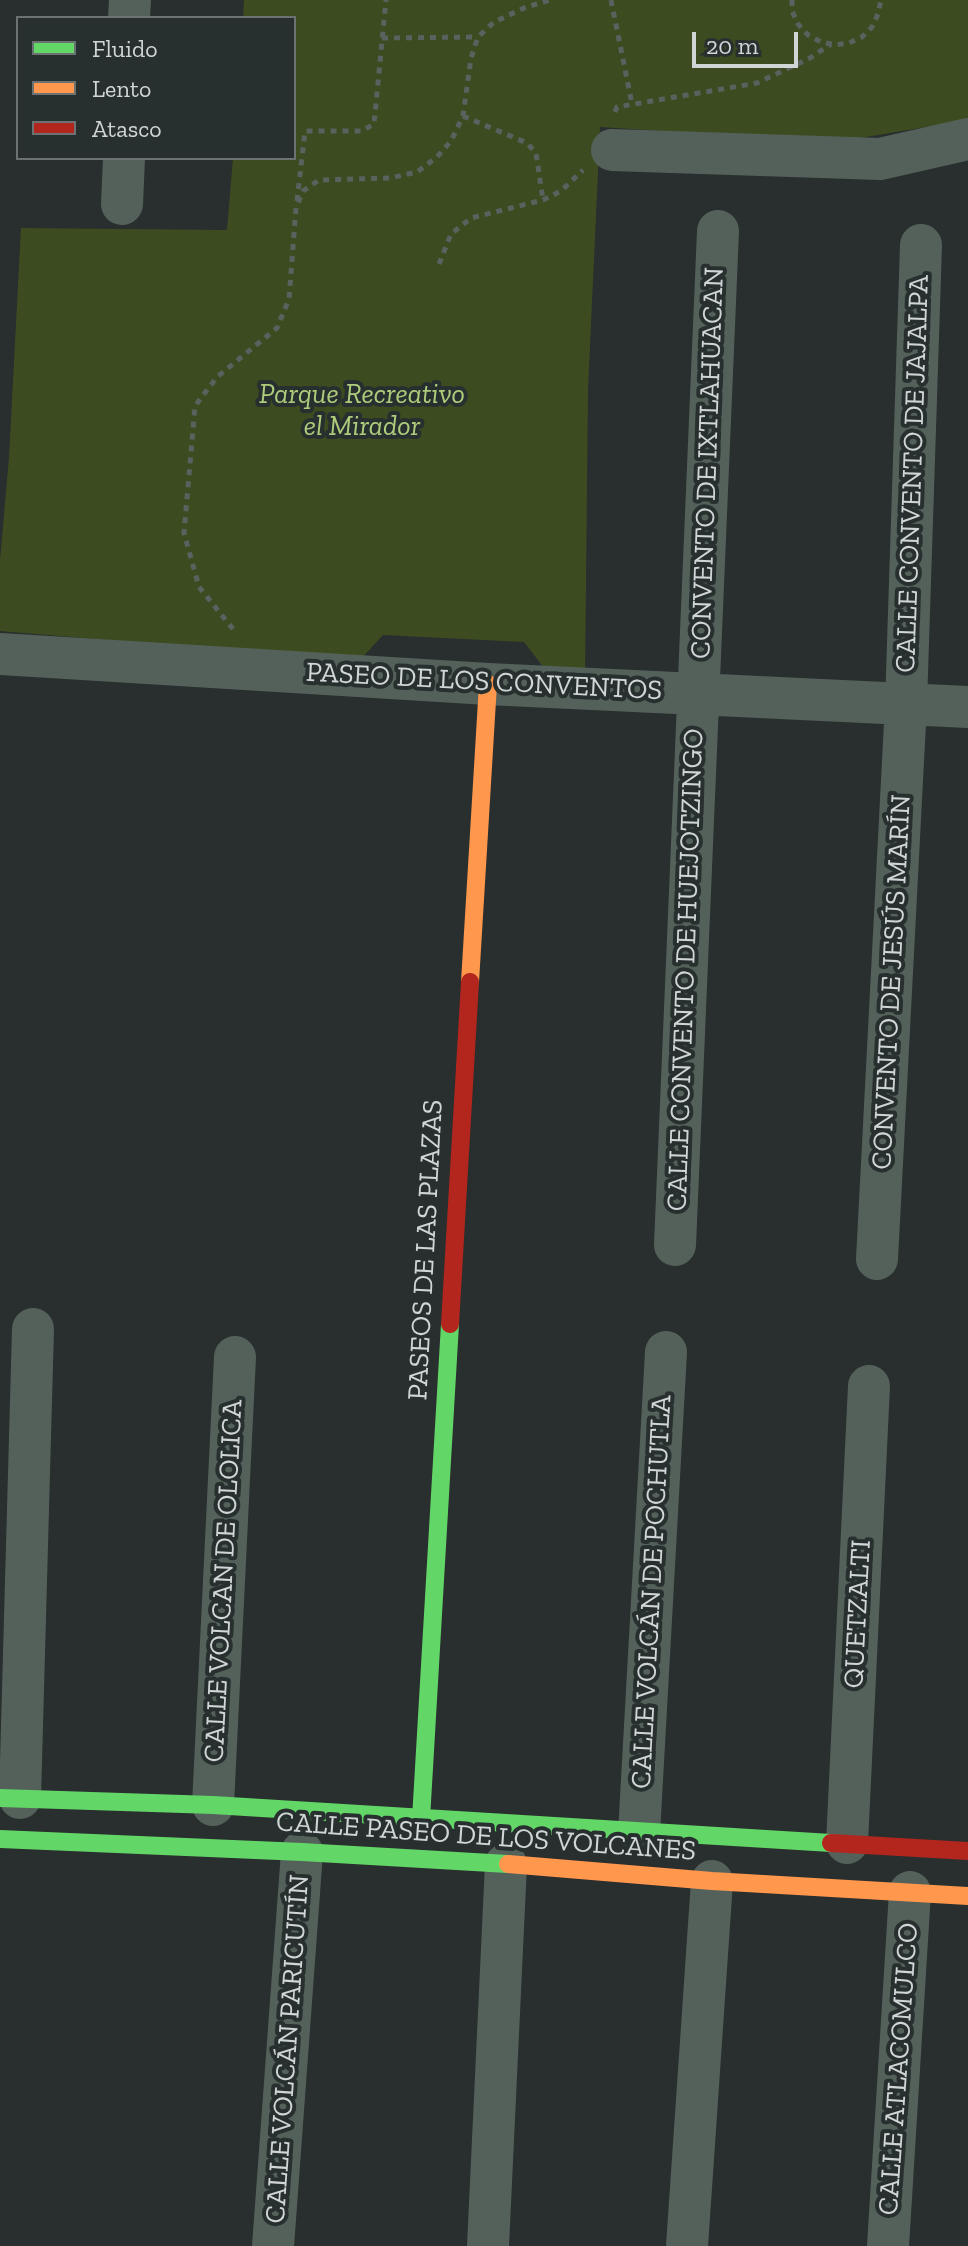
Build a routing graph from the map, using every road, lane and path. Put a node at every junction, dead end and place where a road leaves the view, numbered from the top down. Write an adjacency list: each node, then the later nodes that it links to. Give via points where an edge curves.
1 (386, 0): 7 (path)
2 (550, 0): 6 (path, via 494,22)
3 (611, 0): 9 (path)
4 (792, 0): 8 (path, via 798,24 808,35)
5 (881, 0): 8 (path, via 872,27 862,37)
6 (478, 37): 7 (path); 10 (path)
7 (382, 38): 16 (path, via 374,124 362,131 305,131)
8 (831, 44): 9 (path, via 757,83)
9 (632, 104): 12 (path, via 617,107)
10 (463, 116): 14 (path, via 527,143 536,153); 16 (path, via 451,141 417,172 319,180 303,191)
11 (968, 139): 12 (street, via 880,159)
12 (603, 145): 14 (path, via 561,191)
13 (124, 160): 15 (street)
14 (543, 200): 19 (path, via 471,218 451,234)
15 (122, 204)
16 (296, 208): 21 (path, via 289,299 277,328 217,377 195,406 184,533 199,587)
17 (718, 231): 23 (street, CONVENTO DE IXTLAHUACAN)
18 (921, 245): 24 (street, CALLE CONVENTO DE JAJALPA)
19 (439, 264)
20 (0, 654): 21 (street, PASEO DE LOS CONVENTOS)
21 (266, 670): 22 (street, PASEO DE LOS CONVENTOS)
22 (488, 684): 23 (street, PASEO DE LOS CONVENTOS); 34 (street, PASEOS DE LAS PLAZAS)
23 (698, 694): 24 (street, PASEO DE LOS CONVENTOS); 26 (street, CALLE CONVENTO DE HUEJOTZINGO)
24 (906, 704): 25 (street, PASEO DE LOS CONVENTOS); 27 (street, CONVENTO DE JESÚS MARÍN)
25 (968, 707)
26 (675, 1245)
27 (877, 1259)
28 (33, 1329): 32 (street)
29 (666, 1352): 35 (street, CALLE VOLCÁN DE POCHUTLA)
30 (235, 1357): 33 (street, CALLE VOLCAN DE OLOLICA)
31 (869, 1386): 37 (street, QUETZALTI)
32 (10, 1798): 33 (street, CALLE PASEO DE LOS VOLCANES)
33 (213, 1805): 34 (street, CALLE PASEO DE LOS VOLCANES)
34 (421, 1819): 35 (street, CALLE PASEO DE LOS VOLCANES)
35 (639, 1833): 37 (street, CALLE PASEO DE LOS VOLCANES)
36 (0, 1839): 39 (street, CALLE PASEO DE LOS VOLCANES)
37 (847, 1843): 38 (street, CALLE PASEO DE LOS VOLCANES)
38 (968, 1851)
39 (302, 1852): 40 (street, CALLE PASEO DE LOS VOLCANES); 44 (street, CALLE VOLCÁN PARICUTÍN)
40 (506, 1864): 41 (street, CALLE PASEO DE LOS VOLCANES); 45 (street)
41 (712, 1881): 42 (street, CALLE PASEO DE LOS VOLCANES); 46 (street)
42 (910, 1892): 43 (street, CALLE PASEO DE LOS VOLCANES); 47 (street, CALLE ATLACOMULCO)
43 (968, 1896)
44 (273, 2246)
45 (488, 2246)
46 (687, 2246)
47 (888, 2246)

